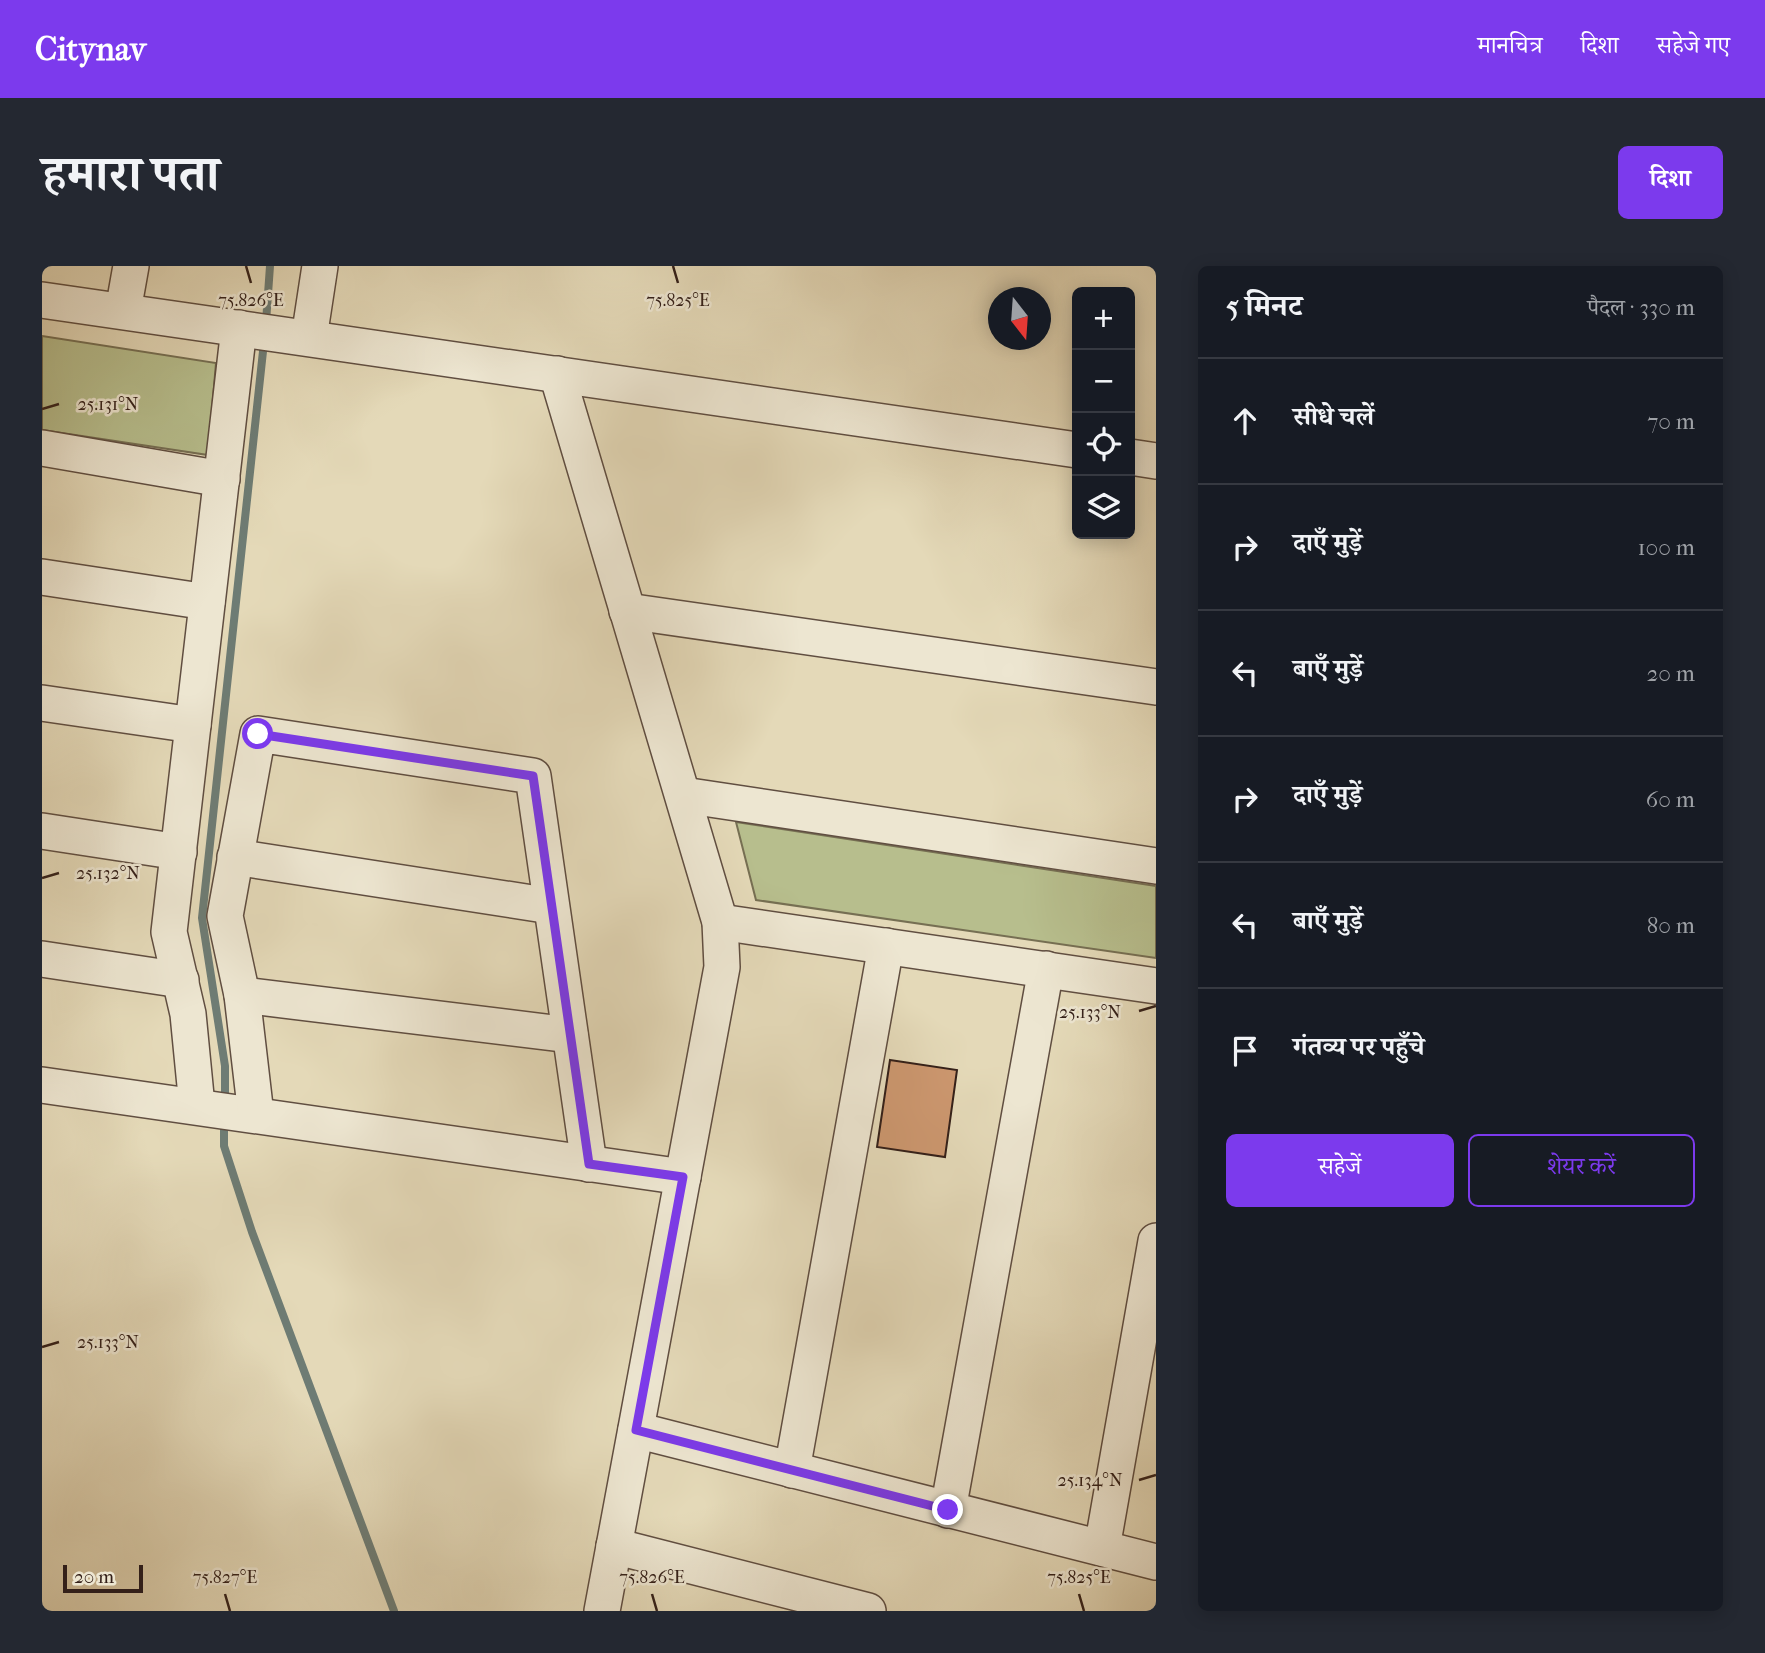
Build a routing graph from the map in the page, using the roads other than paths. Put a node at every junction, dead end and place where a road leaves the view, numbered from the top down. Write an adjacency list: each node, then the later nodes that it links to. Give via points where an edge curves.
1 (131, 266): 4 (street)
2 (320, 266): 6 (street)
3 (42, 300): 4 (street)
4 (123, 312): 5 (street)
5 (256, 331): 6 (street); 12 (street)
6 (309, 338): 7 (street)
7 (557, 374): 9 (street); 15 (street)
8 (42, 448): 12 (street)
9 (1072, 449)
10 (1135, 458): 11 (street)
11 (1156, 461)
12 (222, 479): 14 (street)
13 (42, 577): 14 (street)
14 (207, 602): 18 (street)
15 (628, 611): 16 (street); 19 (street)
16 (1156, 687)
17 (42, 703): 18 (street)
18 (193, 725): 21 (street)
19 (682, 795): 23 (street); 25 (street)
20 (42, 831): 21 (street)
21 (179, 852): 29 (street, via 169,932)
22 (235, 857): 24 (street); 24 (street, via 258,734 533,776); 31 (street, via 225,916)
23 (1156, 866)
24 (551, 906): 32 (street)
25 (720, 922): 26 (street); 36 (street, via 722,967)
26 (886, 946): 28 (street); 39 (street)
27 (42, 959): 29 (street)
28 (1046, 969): 30 (street); 40 (street)
29 (181, 980): 34 (street, via 188,1014)
30 (1156, 986)
31 (242, 995): 32 (street); 34 (street)
32 (570, 1034): 35 (street)
33 (42, 1085): 34 (street)
34 (227, 1111): 35 (street)
35 (589, 1164): 36 (street)
36 (683, 1177): 38 (street)
37 (1156, 1241): 42 (street)
38 (636, 1430): 39 (street); 41 (street)
39 (792, 1470): 40 (street)
40 (948, 1510): 42 (street)
41 (614, 1546): 44 (street); 45 (street)
42 (1102, 1548): 43 (street)
43 (1156, 1562)
44 (602, 1611)
45 (869, 1611)

